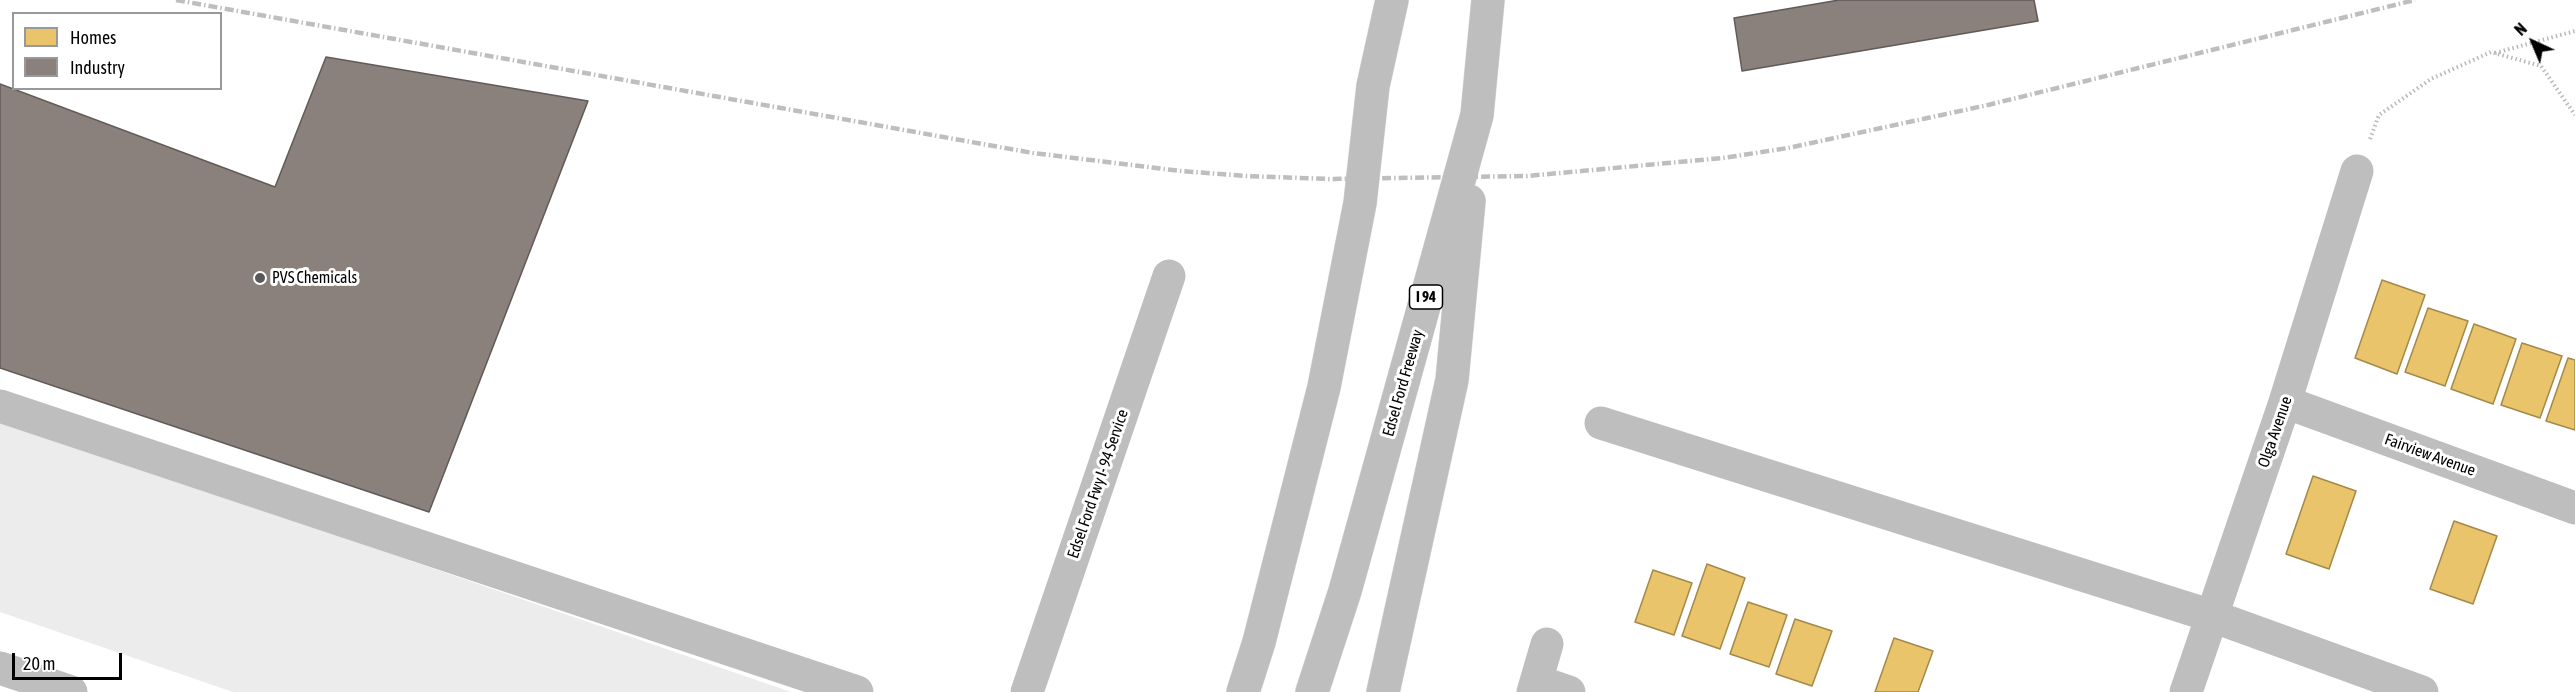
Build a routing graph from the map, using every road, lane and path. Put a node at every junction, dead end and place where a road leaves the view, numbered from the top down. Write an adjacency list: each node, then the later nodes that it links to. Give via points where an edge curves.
1 (1374, 0): 6 (main road)
2 (1392, 0): 6 (main road)
3 (1488, 0): 7 (main road, Edsel Ford Freeway / I 94)
4 (2575, 31): 5 (path)
5 (2494, 53): 8 (path, via 2541,66); 9 (path, via 2431,79 2379,115)
6 (1373, 86): 22 (main road, via 1360,203 1324,387)
7 (1477, 115): 23 (main road, Edsel Ford Freeway / I 94, via 1345,591); 24 (main road, via 1452,380)
8 (2575, 115)
9 (2357, 171): 11 (main road, Olga Avenue)
10 (1169, 276): 21 (main road, Edsel Ford Fwy I- 94 Service)
11 (2285, 402): 14 (main road, Fairview Avenue); 15 (main road, Olga Avenue)
12 (0, 406): 20 (main road)
13 (1601, 423): 15 (main road)
14 (2575, 508)
15 (2212, 616): 26 (main road, Olga Avenue); 27 (main road)
16 (1547, 644): 18 (main road)
17 (0, 668): 19 (main road)
18 (1535, 686): 25 (main road)
19 (71, 692)
20 (857, 692)
21 (1027, 692)
22 (1243, 692)
23 (1312, 692)
24 (1383, 692)
25 (1569, 692)
26 (2186, 692)
27 (2422, 692)

